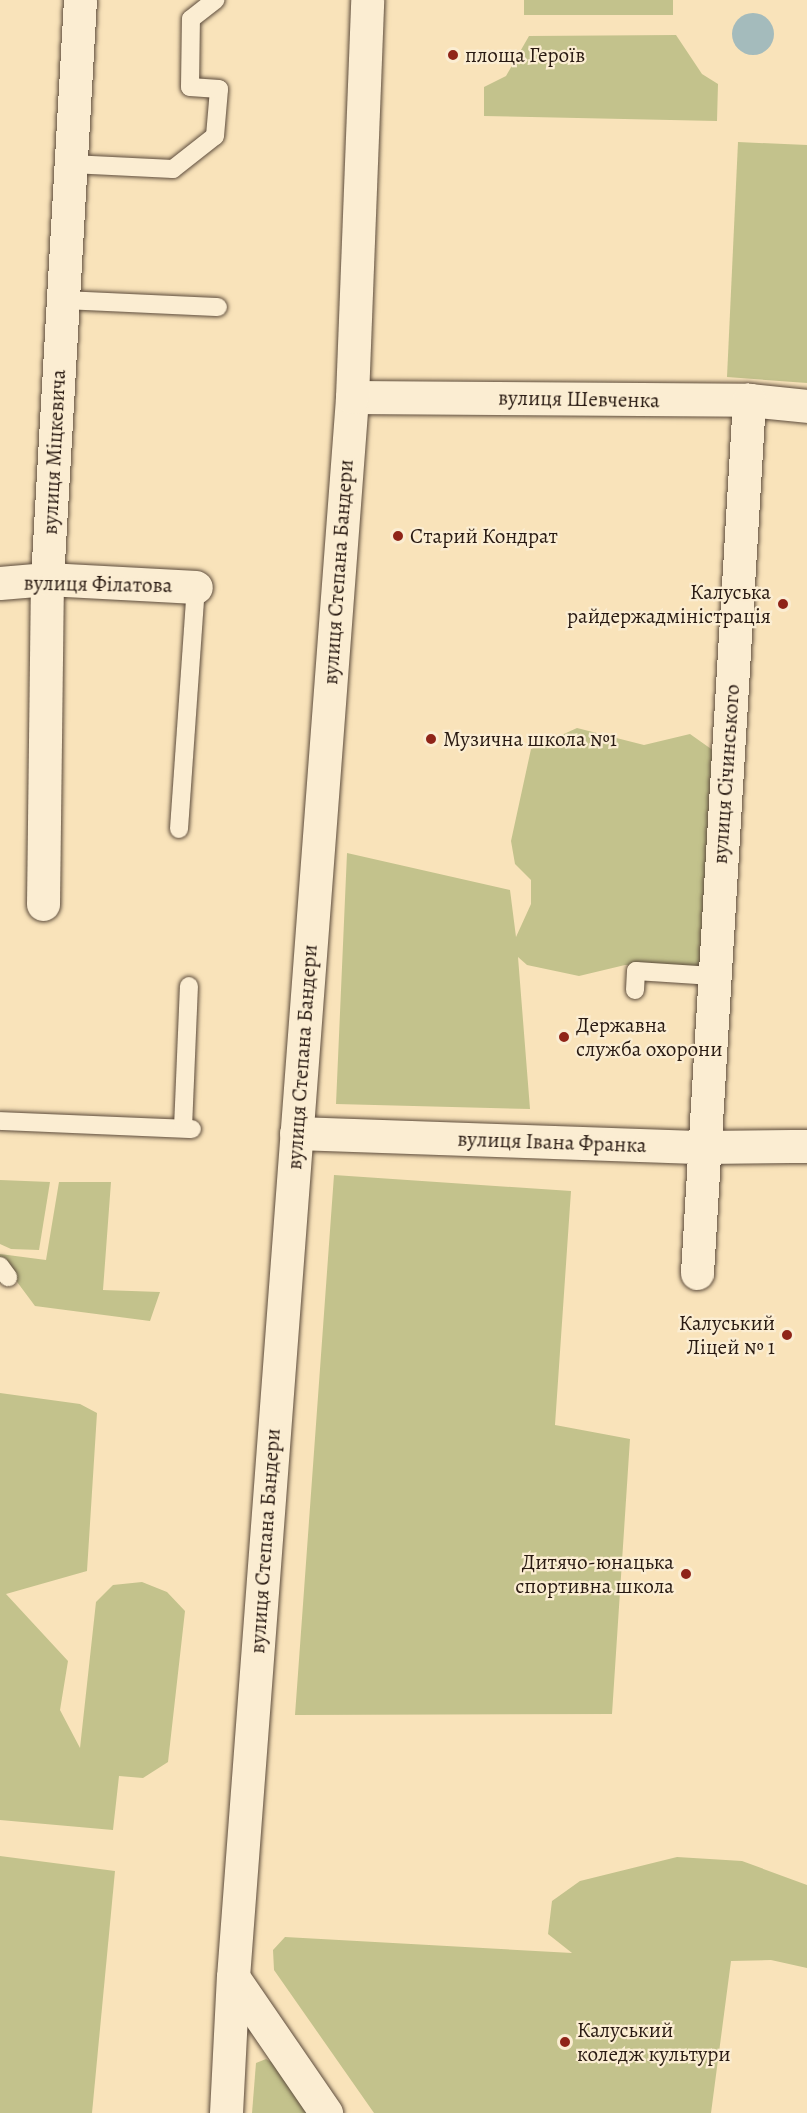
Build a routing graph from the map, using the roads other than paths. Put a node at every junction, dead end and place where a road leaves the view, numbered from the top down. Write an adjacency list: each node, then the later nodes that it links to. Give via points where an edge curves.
1 (80, 0): 4 (street, вулиця Міцкевича)
2 (215, 0): 4 (lane, via 191,19 189,87 219,89 215,136 173,169)
3 (368, 0): 7 (street, вулиця Степана Бандери)
4 (71, 164): 5 (street, вулиця Міцкевича)
5 (62, 300): 6 (lane); 10 (street, вулиця Міцкевича)
6 (218, 307)
7 (352, 397): 8 (street, вулиця Шевченка); 19 (street, вулиця Степана Бандери)
8 (749, 400): 9 (street, вулиця Шевченка); 15 (street, вулиця Січинського)
9 (807, 406)
10 (46, 579): 11 (street, вулиця Філатова); 12 (street, вулиця Філатова); 14 (street, вулиця Міцкевича)
11 (0, 583)
12 (196, 587): 13 (lane)
13 (179, 829)
14 (43, 904)
15 (713, 976): 17 (lane, via 636,971); 21 (street, вулиця Січинського)
16 (189, 986): 18 (lane, via 188,1129)
17 (635, 990)
18 (0, 1121)
19 (296, 1133): 21 (street, вулиця Івана Франка); 23 (street, вулиця Степана Бандери)
20 (807, 1146): 21 (street, вулиця Івана Франка)
21 (704, 1147): 22 (street, вулиця Січинського)
22 (697, 1273)
23 (233, 1977): 24 (street, вулиця Степана Бандери); 25 (street)
24 (226, 2113)
25 (326, 2113)

